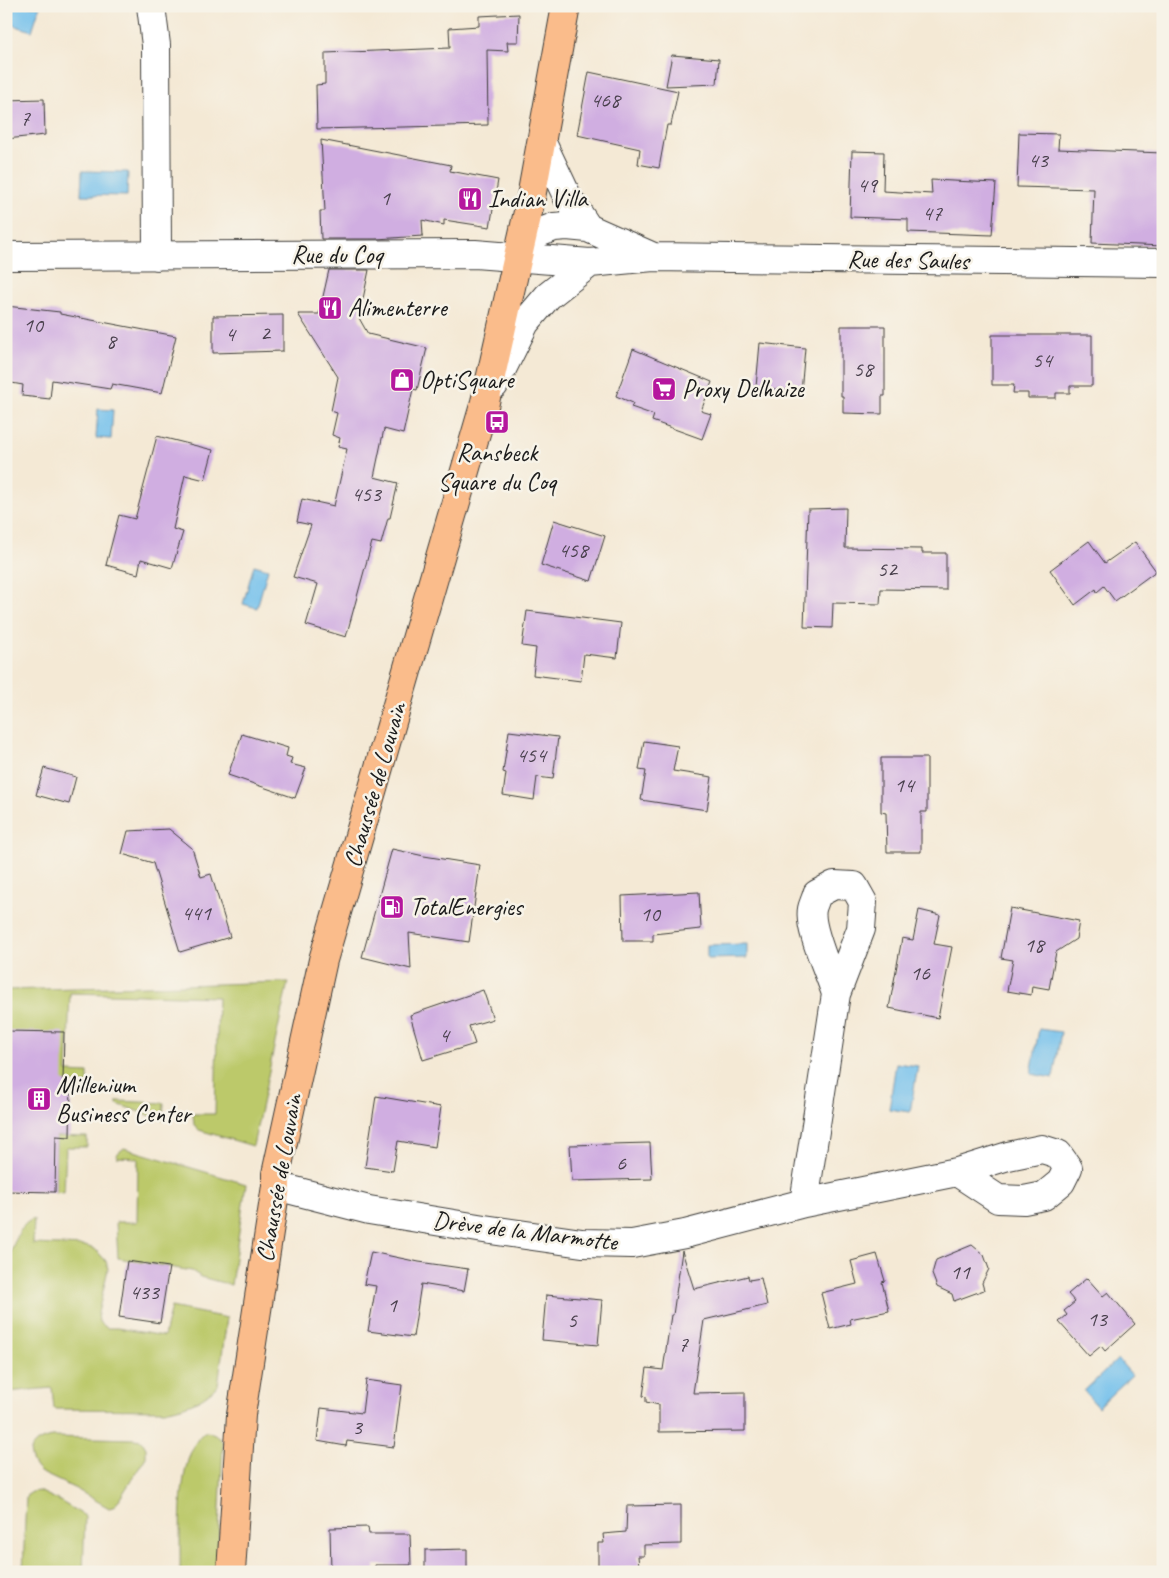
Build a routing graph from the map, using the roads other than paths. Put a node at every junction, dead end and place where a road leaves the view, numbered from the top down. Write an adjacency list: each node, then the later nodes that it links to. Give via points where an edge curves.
1 (151, 6): 6 (street, via 156,45)
2 (566, 6): 3 (main road, Chaussée de Louvain)
3 (542, 143): 4 (street, via 568,198); 7 (main road, Chaussée de Louvain)
4 (588, 228): 7 (street, Rue des Saules, via 554,227 536,234); 8 (street, Rue des Saules)
5 (6, 256): 6 (street, Rue du Coq)
6 (157, 256): 7 (street, Rue du Coq, via 414,254)
7 (518, 257): 9 (street, Rue des Saules); 11 (main road, Chaussée de Louvain)
8 (653, 257): 9 (street, Rue des Saules); 10 (street, Rue des Saules)
9 (590, 262): 11 (street, via 548,296 525,324)
10 (1163, 263)
11 (485, 402): 14 (main road, Chaussée de Louvain, via 323,960)
12 (836, 994): 15 (street)
13 (957, 1172): 15 (street, Drève de la Marmotte)
14 (276, 1186): 15 (street, Drève de la Marmotte, via 369,1210 582,1243 632,1244 685,1234); 16 (main road, Chaussée de Louvain, via 241,1415)
15 (804, 1203)
16 (231, 1572)

